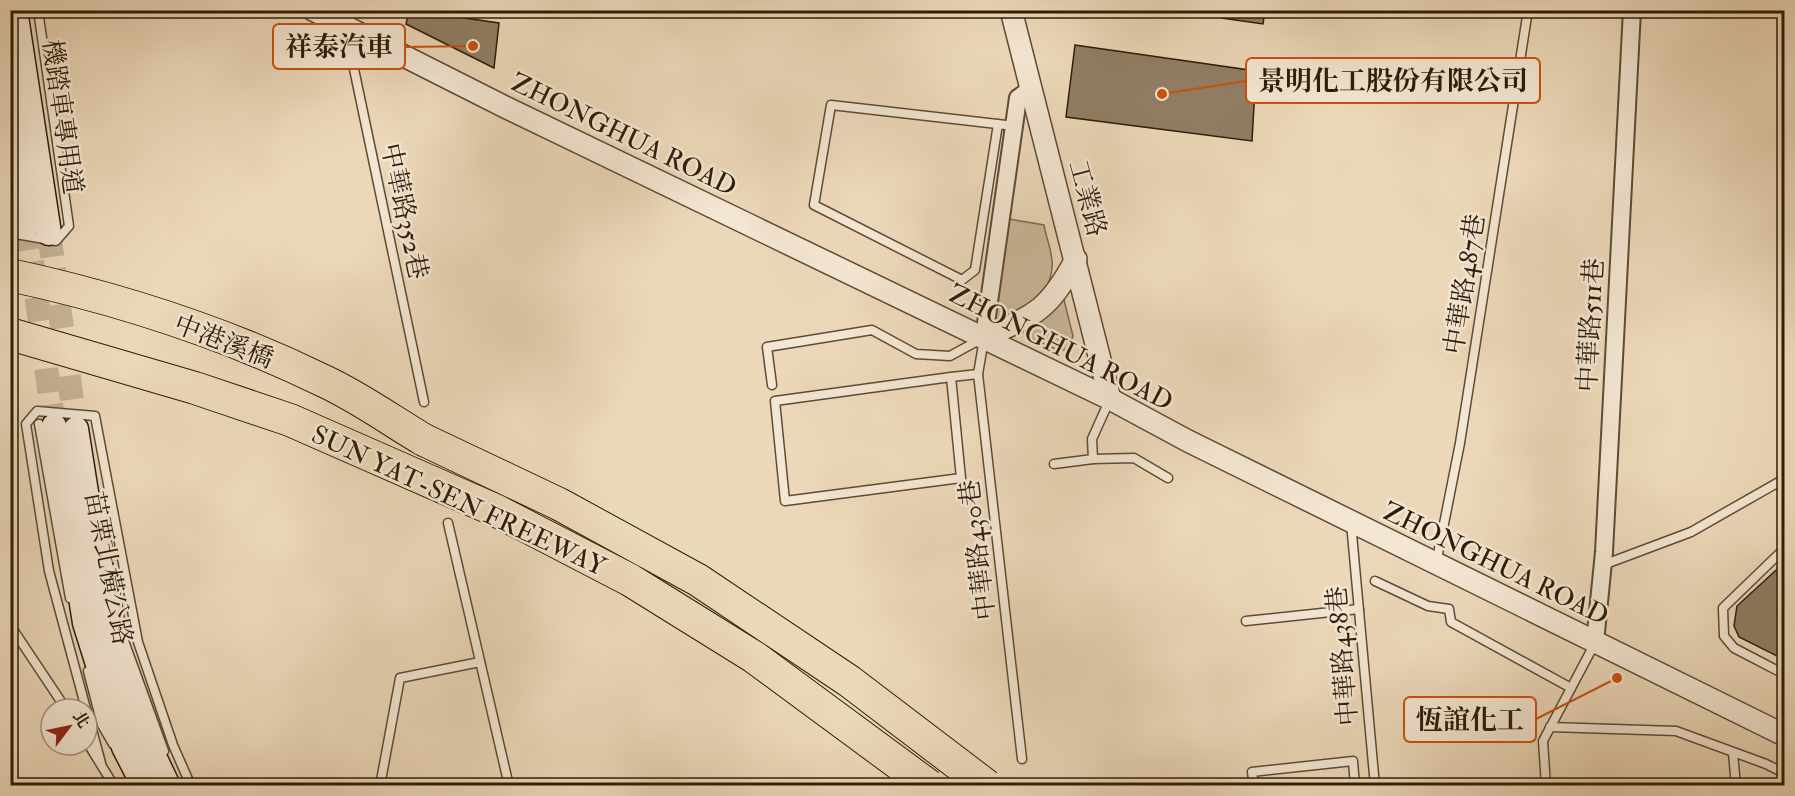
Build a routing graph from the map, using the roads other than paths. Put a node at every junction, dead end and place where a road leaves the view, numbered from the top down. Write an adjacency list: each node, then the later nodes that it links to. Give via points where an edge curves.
1 (15, 10): 12 (main road)
2 (38, 10): 12 (lane, via 69,226 57,241)
3 (313, 10): 7 (street, ZHONGHUA ROAD)
4 (1528, 10): 32 (lane, 中華路487巷, via 1462,432)
5 (1632, 10): 33 (street, 中華路511巷)
6 (1015, 14): 8 (street, 工業路)
7 (350, 20): 16 (street, ZHONGHUA ROAD); 21 (lane, 中華路352巷, via 354,69)
8 (1032, 88): 10 (street, via 1018,98); 13 (street, 工業路)
9 (10, 115): 12 (main road)
10 (1006, 125): 10 (lane, via 831,105 814,205 962,280 975,270); 16 (street)
11 (46, 149): 12 (lane, 機踏車專用道)
12 (28, 227)
13 (1076, 260): 16 (street, via 1059,292 1038,312); 20 (street, 工業路)
14 (10, 275): 23 (highway, 中港溪橋, via 219,335 327,382)
15 (10, 334): 62 (highway, SUN YAT-SEN FREEWAY, bridge, via 290,420 497,511 630,580 754,657)
16 (984, 337): 17 (lane, 中華路430巷); 19 (lane, via 950,356 916,354 872,330 767,347); 20 (street, ZHONGHUA ROAD)
17 (978, 374): 18 (lane); 51 (lane, 中華路430巷)
18 (951, 377): 18 (lane, via 775,401 785,501 961,478)
19 (771, 385)
20 (1110, 399): 24 (lane, via 1092,439); 29 (street, ZHONGHUA ROAD)
21 (424, 402)
22 (57, 426): 39 (lane, via 66,585); 56 (main road, 苗栗北橫公路, via 85,623 124,747); 57 (main road, 苗栗北橫公路, via 107,625 140,727)
23 (424, 440): 63 (highway, SUN YAT-SEN FREEWAY, bridge, via 559,504 698,580 849,681)
24 (1093, 459): 25 (lane); 26 (lane, via 1134,458)
25 (1054, 464)
26 (1168, 478)
27 (1785, 479): 33 (lane, via 1691,532)
28 (97, 489): 58 (lane, via 123,638)
29 (1351, 522): 32 (street, ZHONGHUA ROAD); 35 (lane, 中華路438巷)
30 (448, 524): 41 (lane)
31 (1785, 549): 42 (lane, via 1723,608 1724,636 1734,648)
32 (1436, 564): 38 (street, ZHONGHUA ROAD)
33 (1603, 565): 38 (street, 中華路511巷)
34 (1375, 581): 43 (lane, via 1428,606 1449,609 1451,622)
35 (1359, 609): 36 (lane); 66 (lane, 中華路438巷)
36 (1246, 621)
37 (10, 625): 44 (lane)
38 (1595, 642): 43 (lane); 47 (street, ZHONGHUA ROAD)
39 (83, 650)
40 (86, 660): 55 (lane, via 102,725)
41 (480, 662): 60 (lane, via 400,678); 61 (lane)
42 (1785, 674)
43 (1571, 688): 46 (lane)
44 (58, 697)
45 (83, 697): 59 (lane, via 49,571 26,424 36,411 95,417 138,642)
46 (1550, 727): 48 (lane, via 1676,731); 67 (lane, via 1544,741)
47 (1785, 735)
48 (1733, 753): 53 (lane); 68 (lane)
49 (99, 755): 52 (lane)
50 (97, 757): 52 (lane)
51 (1022, 759)
52 (101, 763): 54 (lane)
53 (1785, 773)
54 (114, 786)
55 (137, 786)
56 (144, 786)
57 (168, 786)
58 (176, 786)
59 (191, 786)
60 (380, 786)
61 (509, 786)
62 (929, 786)
63 (987, 786)
64 (1254, 786): 65 (lane, via 1252,772 1353,761)
65 (1355, 786)
66 (1375, 786)
67 (1546, 786)
68 (1736, 786)

